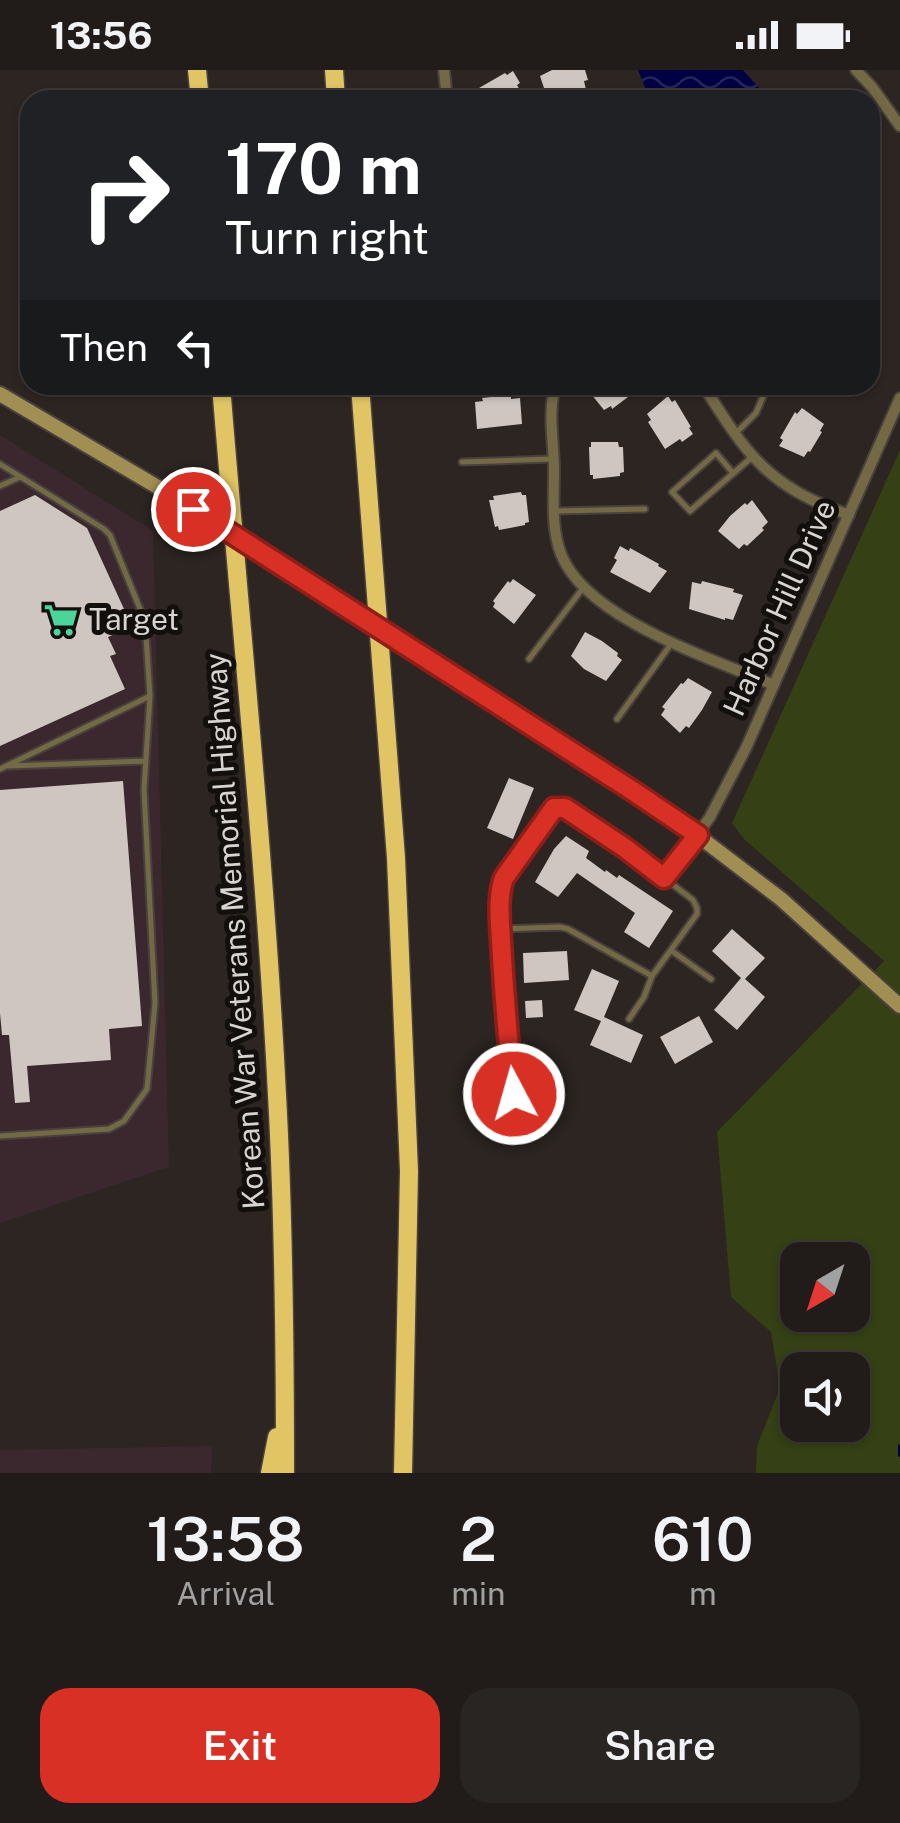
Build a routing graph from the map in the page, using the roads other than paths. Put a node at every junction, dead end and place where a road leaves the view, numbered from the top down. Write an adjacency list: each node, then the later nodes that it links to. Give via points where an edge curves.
1 (856, 70): 3 (street)
2 (876, 70): 3 (street)
3 (866, 79): 4 (street)
4 (875, 90)
5 (880, 97): 6 (street)
6 (900, 126)
7 (0, 394): 33 (main road, bridge, via 161,489)
8 (223, 395): 43 (highway, Korean War Veterans Memorial Highway, via 277,1094)
9 (361, 395): 46 (highway, via 394,840 409,1171)
10 (554, 395): 16 (street)
11 (709, 395): 14 (street)
12 (764, 395): 14 (lane)
13 (900, 398): 24 (street, Harbor Hill Drive)
14 (734, 434): 15 (street)
15 (752, 456): 19 (lane); 24 (street, via 791,489)
16 (554, 459): 17 (lane); 23 (street)
17 (462, 462)
18 (0, 464): 20 (lane)
19 (734, 472): 19 (lane, via 690,512 672,492 716,453)
20 (20, 477): 21 (lane); 29 (lane, via 110,535 146,622)
21 (0, 486)
22 (645, 509): 23 (lane)
23 (554, 511): 25 (street, via 562,557)
24 (848, 515): 28 (street, Harbor Hill Drive)
25 (583, 588): 26 (street, via 628,621); 27 (lane)
26 (673, 642): 28 (street); 30 (lane)
27 (529, 659)
28 (774, 685): 33 (street, Harbor Hill Drive)
29 (150, 696): 31 (lane); 32 (lane)
30 (618, 719)
31 (146, 761): 32 (lane); 42 (lane, via 156,1003 147,1089 109,1130)
32 (2, 768)
33 (698, 835): 34 (lane); 39 (main road)
34 (664, 878): 35 (lane, via 565,808 554,808 500,886); 36 (lane, via 697,908)
35 (501, 929): 37 (lane, via 568,929); 41 (lane)
36 (672, 950): 37 (lane); 38 (lane)
37 (652, 976): 40 (lane)
38 (711, 978)
39 (900, 1006)
40 (630, 1019)
41 (514, 1094)
42 (0, 1136)
43 (285, 1392): 44 (highway); 45 (highway, Korean War Veterans Memorial Highway)
44 (270, 1473)
45 (285, 1473)
46 (402, 1473)

